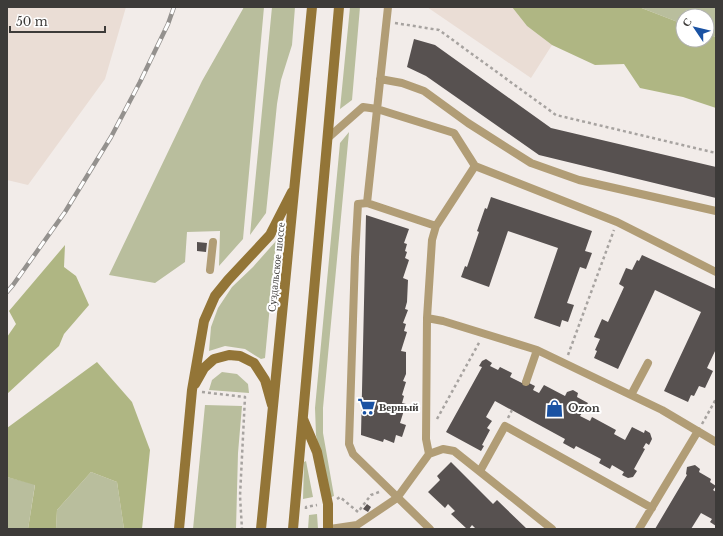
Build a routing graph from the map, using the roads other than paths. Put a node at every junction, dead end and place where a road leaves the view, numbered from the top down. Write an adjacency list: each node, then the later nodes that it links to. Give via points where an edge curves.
1 (312, 7): 8 (main road, Суздальское шоссе)
2 (339, 7): 6 (main road)
3 (388, 7): 4 (lane)
4 (380, 79): 5 (lane); 10 (lane, via 424,91 531,163 579,180)
5 (377, 109): 6 (lane, via 363,107); 7 (lane, via 454,133); 9 (lane)
6 (329, 137): 22 (main road)
7 (475, 166): 11 (lane); 14 (lane, via 617,222)
8 (296, 185): 19 (main road, via 270,235 215,296 204,321); 21 (main road, Суздальское шоссе)
9 (367, 203): 11 (lane); 27 (lane, via 358,204 349,444 354,454)
10 (716, 211)
11 (436, 226): 15 (lane, via 432,240)
12 (213, 242): 13 (lane)
13 (210, 270)
14 (716, 272)
15 (427, 318): 16 (lane, via 443,320); 25 (lane, via 426,439)
16 (536, 350): 18 (lane); 20 (lane)
17 (648, 363): 20 (lane)
18 (526, 382)
19 (192, 390): 21 (main road, via 204,368 214,359 230,355 240,356 254,363 265,380); 29 (main road)
20 (631, 395): 23 (lane)
21 (274, 413): 30 (main road, Суздальское шоссе)
22 (302, 417): 31 (main road); 32 (main road, via 317,452 328,504)
23 (698, 431): 24 (lane); 28 (lane)
24 (716, 442)
25 (429, 454): 26 (lane, via 442,449 454,451); 27 (lane)
26 (480, 471): 28 (lane, via 505,426); 34 (lane)
27 (397, 498): 32 (lane, via 357,525); 33 (lane)
28 (652, 508): 35 (lane)
29 (179, 529)
30 (262, 529)
31 (293, 529)
32 (329, 529)
33 (430, 529)
34 (552, 529)
35 (639, 529)

